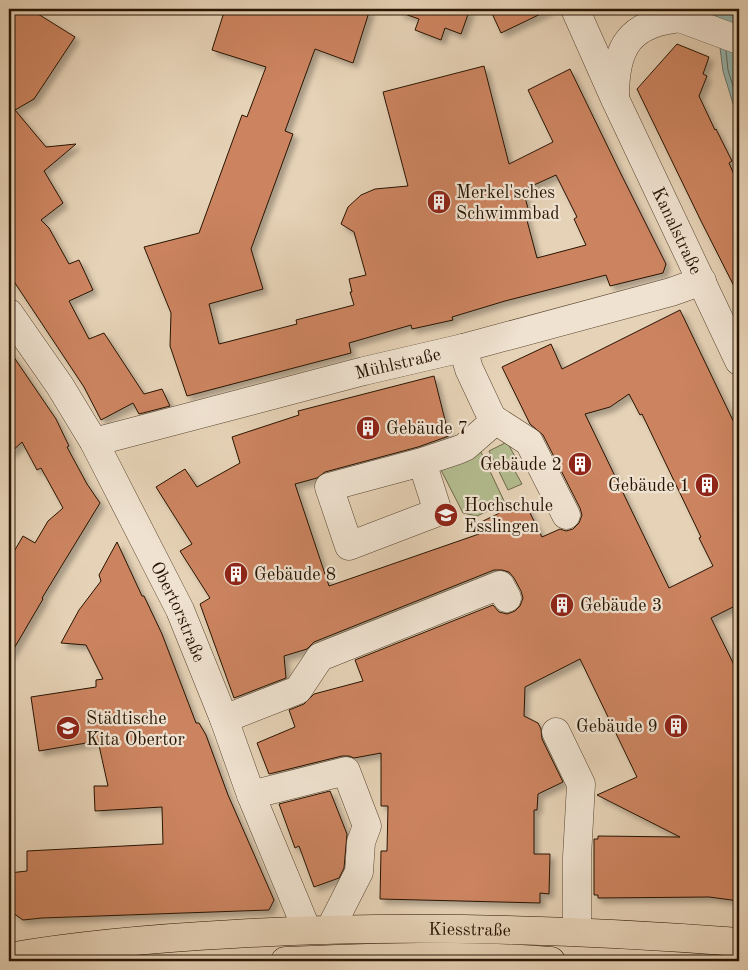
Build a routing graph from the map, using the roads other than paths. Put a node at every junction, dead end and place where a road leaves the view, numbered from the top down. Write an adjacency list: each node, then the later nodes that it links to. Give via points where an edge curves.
1 (575, 9): 5 (street, Kanalstraße)
2 (655, 9): 3 (street)
3 (681, 18): 4 (street); 5 (street, Kanalstraße, via 647,26 626,44 615,74)
4 (739, 40)
5 (615, 99): 6 (street, Kanalstraße)
6 (702, 281): 8 (street, Mühlstraße); 9 (street, Kanalstraße)
7 (9, 313): 11 (street, Obertorstraße)
8 (463, 348): 10 (street); 11 (street, Mühlstraße)
9 (739, 361)
10 (492, 418): 12 (street, via 488,427 464,447); 13 (street, via 529,442)
11 (94, 442): 15 (street, Obertorstraße, via 180,610)
12 (422, 462)
13 (566, 515)
14 (507, 598): 15 (street, via 500,586 320,657 298,690)
15 (224, 719): 17 (street, Obertorstraße)
16 (556, 732): 19 (street, via 581,784 577,857)
17 (251, 795): 18 (street, Obertorstraße); 18 (street, via 346,771 366,826 361,842 360,872)
18 (318, 929): 19 (main road, Kiesstraße); 21 (main road, Kiesstraße, via 108,943)
19 (578, 931): 20 (main road, Kiesstraße)
20 (739, 942)
21 (9, 957)
22 (332, 960): 23 (main road, Kiesstraße); 24 (main road, Kiesstraße, via 492,957)
23 (285, 961)
24 (551, 961)

